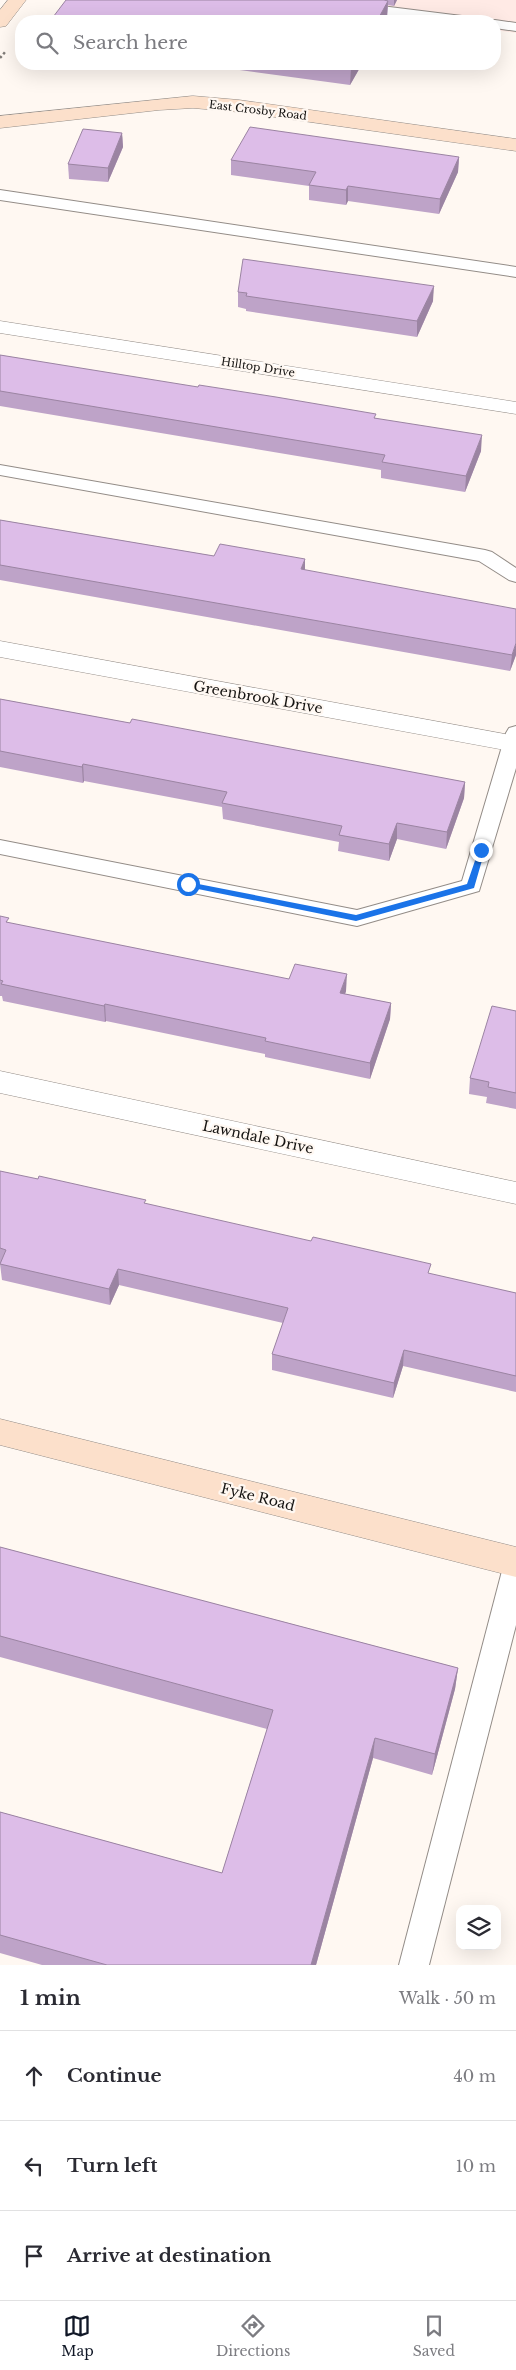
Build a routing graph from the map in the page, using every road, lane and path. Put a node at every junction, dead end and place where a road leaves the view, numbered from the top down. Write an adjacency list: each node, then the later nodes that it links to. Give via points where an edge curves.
1 (17, 0): 4 (street)
2 (298, 0): 3 (lane)
3 (421, 15)
4 (0, 22)
5 (501, 25): 6 (lane)
6 (516, 27)
7 (0, 122): 8 (street, East Crosby Road, via 193,102)
8 (516, 145)
9 (0, 195): 10 (lane)
10 (516, 272)
11 (0, 327): 12 (street, Hilltop Drive)
12 (516, 408)
13 (0, 470): 14 (lane, via 485,556)
14 (516, 576)
15 (0, 649): 16 (street, Greenbrook Drive)
16 (515, 740): 17 (lane, via 471,886 356,918)
17 (0, 847)
18 (0, 1082): 19 (street, Lawndale Drive)
19 (516, 1193)
20 (0, 1432): 21 (street, Fyke Road)
21 (516, 1562)
22 (516, 1571): 23 (lane)
23 (414, 1965)

